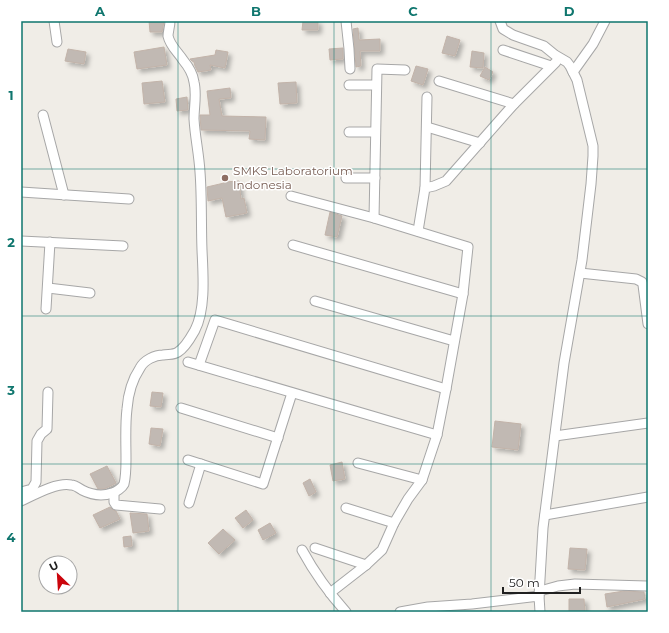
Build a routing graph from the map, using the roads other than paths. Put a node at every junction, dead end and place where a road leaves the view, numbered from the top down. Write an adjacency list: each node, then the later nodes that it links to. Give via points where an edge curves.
1 (54, 21): 6 (street)
2 (170, 21): 57 (street, via 169,38 191,72 196,92 194,119 202,199 202,301 196,328 179,352 152,357 144,362 132,382 127,408 126,468 123,484)
3 (346, 21): 8 (street)
4 (500, 21): 10 (street, via 503,29 544,46 567,62)
5 (605, 21): 10 (street, via 593,44)
6 (57, 42)
7 (503, 50): 15 (street, via 554,64)
8 (350, 68)
9 (405, 70): 12 (street, via 377,69)
10 (573, 72): 34 (street, via 593,146)
11 (439, 81): 15 (street)
12 (376, 84): 13 (street); 19 (street)
13 (349, 85)
14 (427, 97): 17 (street)
15 (514, 104): 20 (street)
16 (43, 115): 25 (street)
17 (426, 127): 20 (street); 23 (street)
18 (349, 132): 19 (street)
19 (376, 132): 22 (street)
20 (480, 143): 23 (street, via 446,181)
21 (346, 178): 22 (street)
22 (375, 178): 28 (street)
23 (425, 188): 29 (street)
24 (21, 192): 25 (street)
25 (64, 195): 27 (street)
26 (291, 196): 28 (street)
27 (129, 199)
28 (374, 218): 29 (street)
29 (418, 231): 37 (street, via 468,247)
30 (21, 241): 31 (street)
31 (50, 242): 33 (street); 35 (street)
32 (293, 245): 37 (street)
33 (124, 246)
34 (580, 273): 40 (street, via 636,279 642,282); 50 (street, via 564,363)
35 (48, 288): 36 (street); 39 (street)
36 (90, 293)
37 (463, 294): 41 (street)
38 (315, 301): 41 (street)
39 (46, 310)
40 (648, 324)
41 (454, 341): 44 (street)
42 (188, 362): 43 (street)
43 (199, 365): 44 (street, via 215,320); 46 (street)
44 (446, 389): 49 (street)
45 (48, 392): 56 (street, via 48,429 37,441 36,482 32,489)
46 (292, 393): 49 (street); 51 (street)
47 (181, 408): 51 (street)
48 (648, 423): 50 (street)
49 (436, 435): 55 (street)
50 (555, 436): 63 (street)
51 (278, 438): 54 (street, via 263,484)
52 (188, 460): 54 (street)
53 (358, 463): 55 (street)
54 (201, 464): 60 (street)
55 (422, 480): 64 (street)
56 (21, 492)
57 (114, 493): 59 (street, via 96,496 70,484 47,489); 62 (street, via 116,505)
58 (648, 497): 63 (street)
59 (21, 501)
60 (189, 503)
61 (346, 508): 64 (street)
62 (160, 509)
63 (545, 515): 70 (street)
64 (394, 523): 67 (street, via 382,550)
65 (314, 548): 67 (street)
66 (302, 550): 69 (street)
67 (366, 565): 69 (street)
68 (647, 586): 70 (street, via 575,584 558,586)
69 (330, 593): 71 (street)
70 (539, 593): 72 (street); 73 (street)
71 (346, 612)
72 (400, 612)
73 (540, 612)

